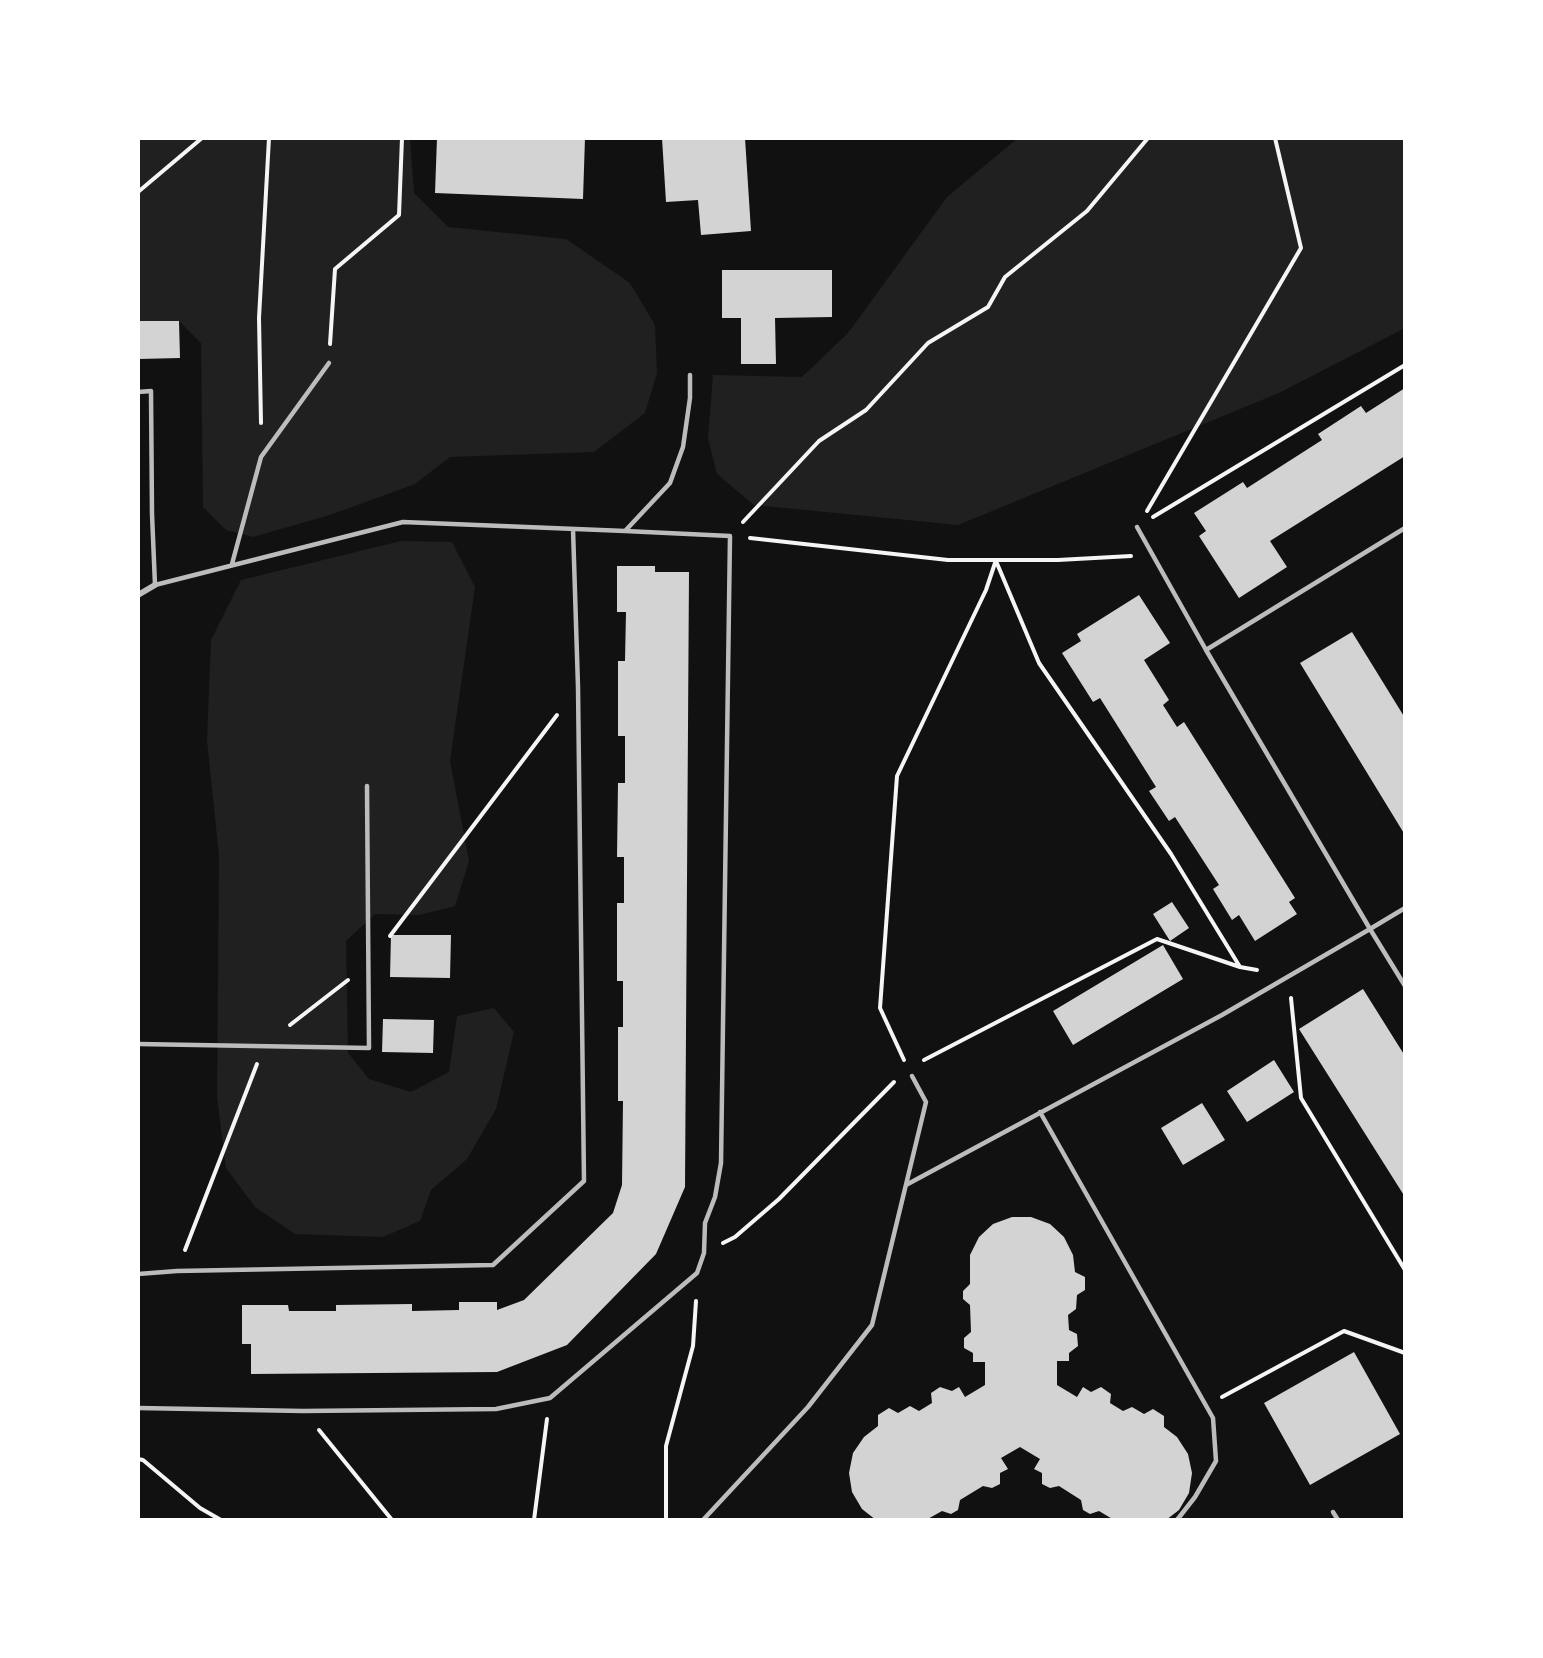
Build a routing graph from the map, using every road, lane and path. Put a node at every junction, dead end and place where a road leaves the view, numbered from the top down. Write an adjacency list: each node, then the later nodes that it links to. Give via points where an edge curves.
1 (202, 138): 6 (path)
2 (270, 138): 11 (path, via 259,318)
3 (402, 138): 7 (path, via 399,215 335,269)
4 (1148, 138): 16 (path, via 1087,211 1005,277 988,308 928,343 866,410 819,441)
5 (1275, 138): 12 (path, via 1301,248)
6 (138, 192)
7 (329, 363): 11 (lane)
8 (1405, 365): 12 (path)
9 (690, 375): 15 (lane, via 683,447 670,483)
10 (138, 392): 20 (lane, via 151,391)
11 (261, 457): 19 (lane)
12 (1137, 527): 17 (lane)
13 (1405, 528): 22 (lane)
14 (573, 529): 15 (lane); 19 (lane, via 403,522); 36 (lane, via 584,1181 493,1265 177,1270)
15 (625, 531): 16 (lane)
16 (730, 536): 18 (path, via 948,560); 34 (lane, via 721,1164 705,1223)
17 (1153, 555): 18 (path); 22 (lane)
18 (996, 560): 26 (path, via 1039,663 1171,854); 30 (path, via 986,591 897,776 880,1008)
19 (232, 564): 20 (lane)
20 (155, 585): 21 (street)
21 (138, 595)
22 (1206, 650): 25 (lane)
23 (367, 786): 29 (lane, via 369,1048)
24 (1405, 908): 25 (lane)
25 (1370, 929): 27 (lane); 28 (lane)
26 (1240, 967): 27 (path); 30 (path, via 1157,939)
27 (1289, 975): 32 (lane); 35 (path, via 1301,1098)
28 (1405, 986)
29 (138, 1044)
30 (908, 1068): 31 (path); 34 (path, via 779,1199 735,1237)
31 (912, 1076): 33 (lane, via 926,1102)
32 (1040, 1112): 33 (lane); 40 (lane)
33 (906, 1185): 49 (lane, via 872,1325 808,1407)
34 (704, 1253): 37 (lane)
35 (1405, 1270)
36 (138, 1274)
37 (697, 1274): 39 (lane); 48 (path, via 693,1346 666,1446)
38 (1405, 1353): 40 (path, via 1344,1331)
39 (550, 1398): 42 (lane, via 496,1410); 47 (path)
40 (1206, 1406): 50 (lane, via 1213,1418 1216,1461)
41 (138, 1408): 42 (lane)
42 (303, 1411): 46 (path)
43 (138, 1459): 45 (path)
44 (1333, 1512): 51 (lane)
45 (221, 1520)
46 (392, 1520)
47 (534, 1520)
48 (666, 1520)
49 (703, 1520)
50 (1177, 1520)
51 (1338, 1520)

